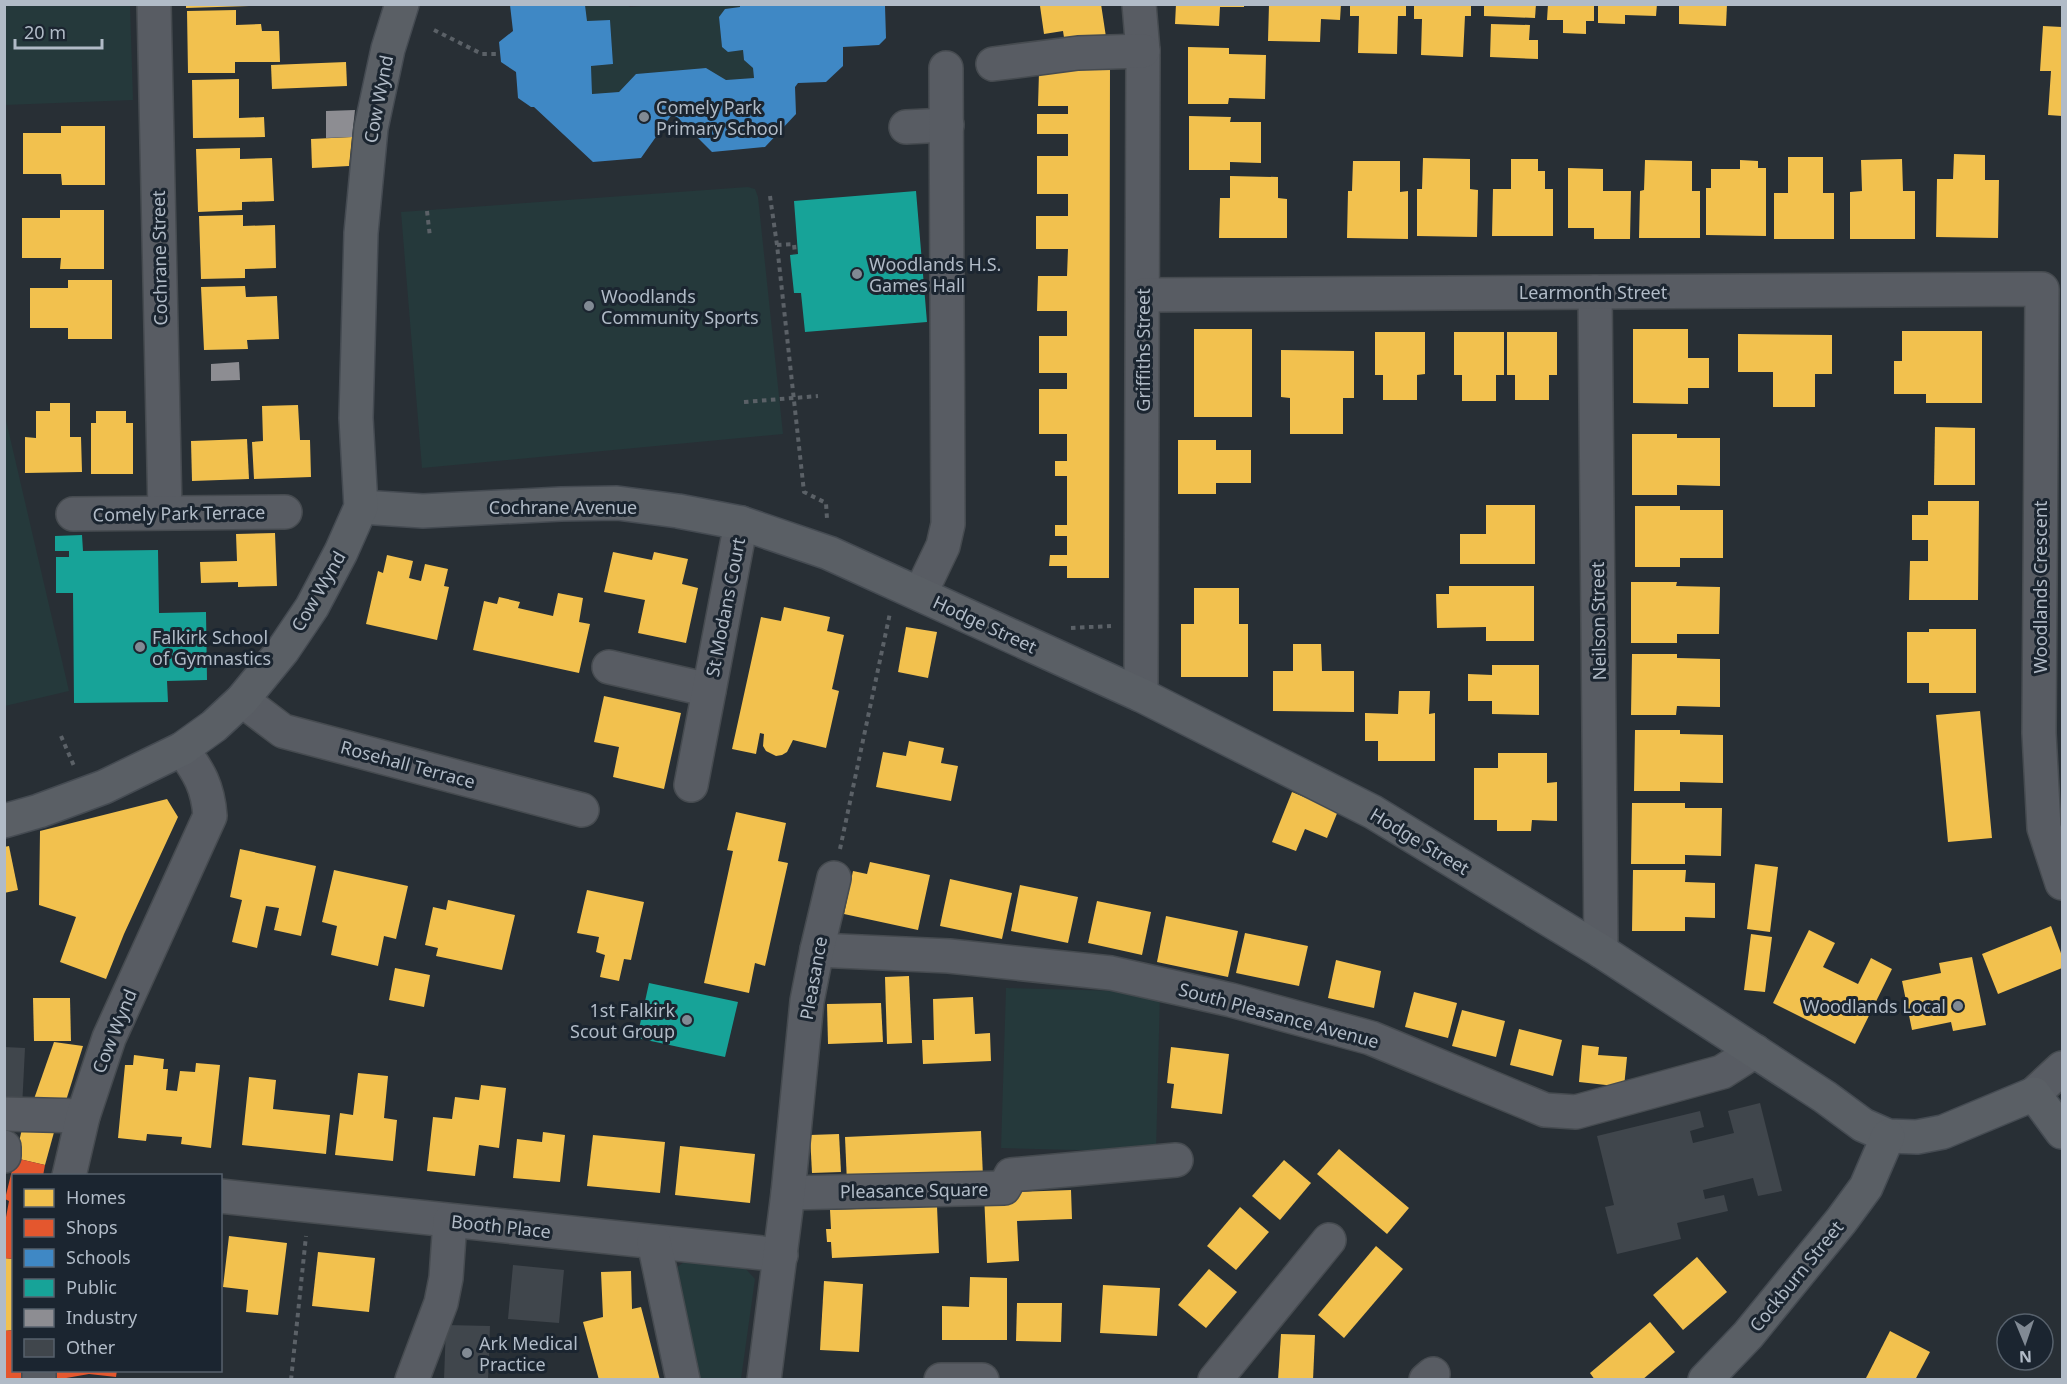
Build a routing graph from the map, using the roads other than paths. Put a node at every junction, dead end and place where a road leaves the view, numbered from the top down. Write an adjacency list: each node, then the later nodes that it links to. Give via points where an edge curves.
1 (154, 4): 14 (street, Cochrane Street)
2 (402, 4): 13 (main road, Cow Wynd, via 387,49 371,128 361,233 356,418)
3 (1139, 4): 4 (street, Griffiths Street)
4 (1143, 51): 5 (street, via 1078,53); 11 (street, Griffiths Street)
5 (993, 64)
6 (946, 68): 7 (street)
7 (947, 125): 8 (street); 18 (street, via 948,524 943,546)
8 (906, 127)
9 (2042, 288): 10 (street, Learmonth Street); 12 (street, Woodlands Crescent)
10 (1594, 292): 11 (street, Learmonth Street); 30 (street, Neilson Street)
11 (1144, 295): 21 (street, Griffiths Street)
12 (2052, 400): 28 (street, Woodlands Crescent, via 2039,733 2044,828)
13 (361, 507): 17 (main road, Cochrane Avenue, via 423,511 617,504); 22 (main road, Cow Wynd, via 312,607)
14 (165, 512): 15 (street, Comely Park Terrace); 16 (street, Comely Park Terrace)
15 (285, 512)
16 (73, 514)
17 (741, 523): 18 (main road, Cochrane Avenue, via 829,553); 20 (street, St Modans Court)
18 (908, 588): 21 (main road, Hodge Street)
19 (609, 667): 20 (street, St Modans Court)
20 (709, 690): 24 (street, St Modans Court)
21 (1141, 696): 30 (main road, Hodge Street, via 1374,812)
22 (242, 700): 23 (main road, Cow Wynd); 25 (street, Rosehall Terrace, via 284,731)
23 (182, 749): 26 (main road, via 104,787); 35 (street, Cow Wynd, via 198,771 208,795 210,816 109,1038)
24 (691, 785)
25 (582, 810)
26 (4, 821)
27 (834, 878): 29 (street, Pleasance)
28 (2062, 883)
29 (817, 950): 31 (street, South Pleasance Avenue, via 949,956 1122,976 1231,1000 1371,1038 1545,1110 1576,1112 1722,1072); 42 (street, Pleasance, via 807,1001)
30 (1601, 951): 31 (main road, Hodge Street)
31 (1755, 1051): 38 (main road, Hodge Street, via 1863,1125)
32 (2062, 1068): 33 (street)
33 (2034, 1094): 36 (main road); 38 (main road, via 1943,1132)
34 (4, 1114): 35 (street)
35 (83, 1116): 41 (street, Cow Wynd)
36 (2062, 1132)
37 (4, 1147): 39 (street)
38 (1882, 1150): 54 (main road, Cockburn Street, via 1866,1187 1841,1221 1748,1335)
39 (4, 1156)
40 (1176, 1160): 42 (street, Pleasance Square, via 1011,1175 1004,1188)
41 (69, 1174)
42 (788, 1193): 47 (street, Pleasance)
43 (222, 1196): 44 (street, Booth Place)
44 (450, 1221): 46 (street, Booth Place); 48 (street, via 441,1303)
45 (1329, 1240): 53 (street)
46 (654, 1242): 47 (street, Booth Place); 49 (street)
47 (781, 1255): 50 (street, Pleasance)
48 (411, 1380)
49 (683, 1380)
50 (764, 1380)
51 (941, 1380): 52 (street)
52 (982, 1380)
53 (1215, 1380)
54 (1705, 1380)

